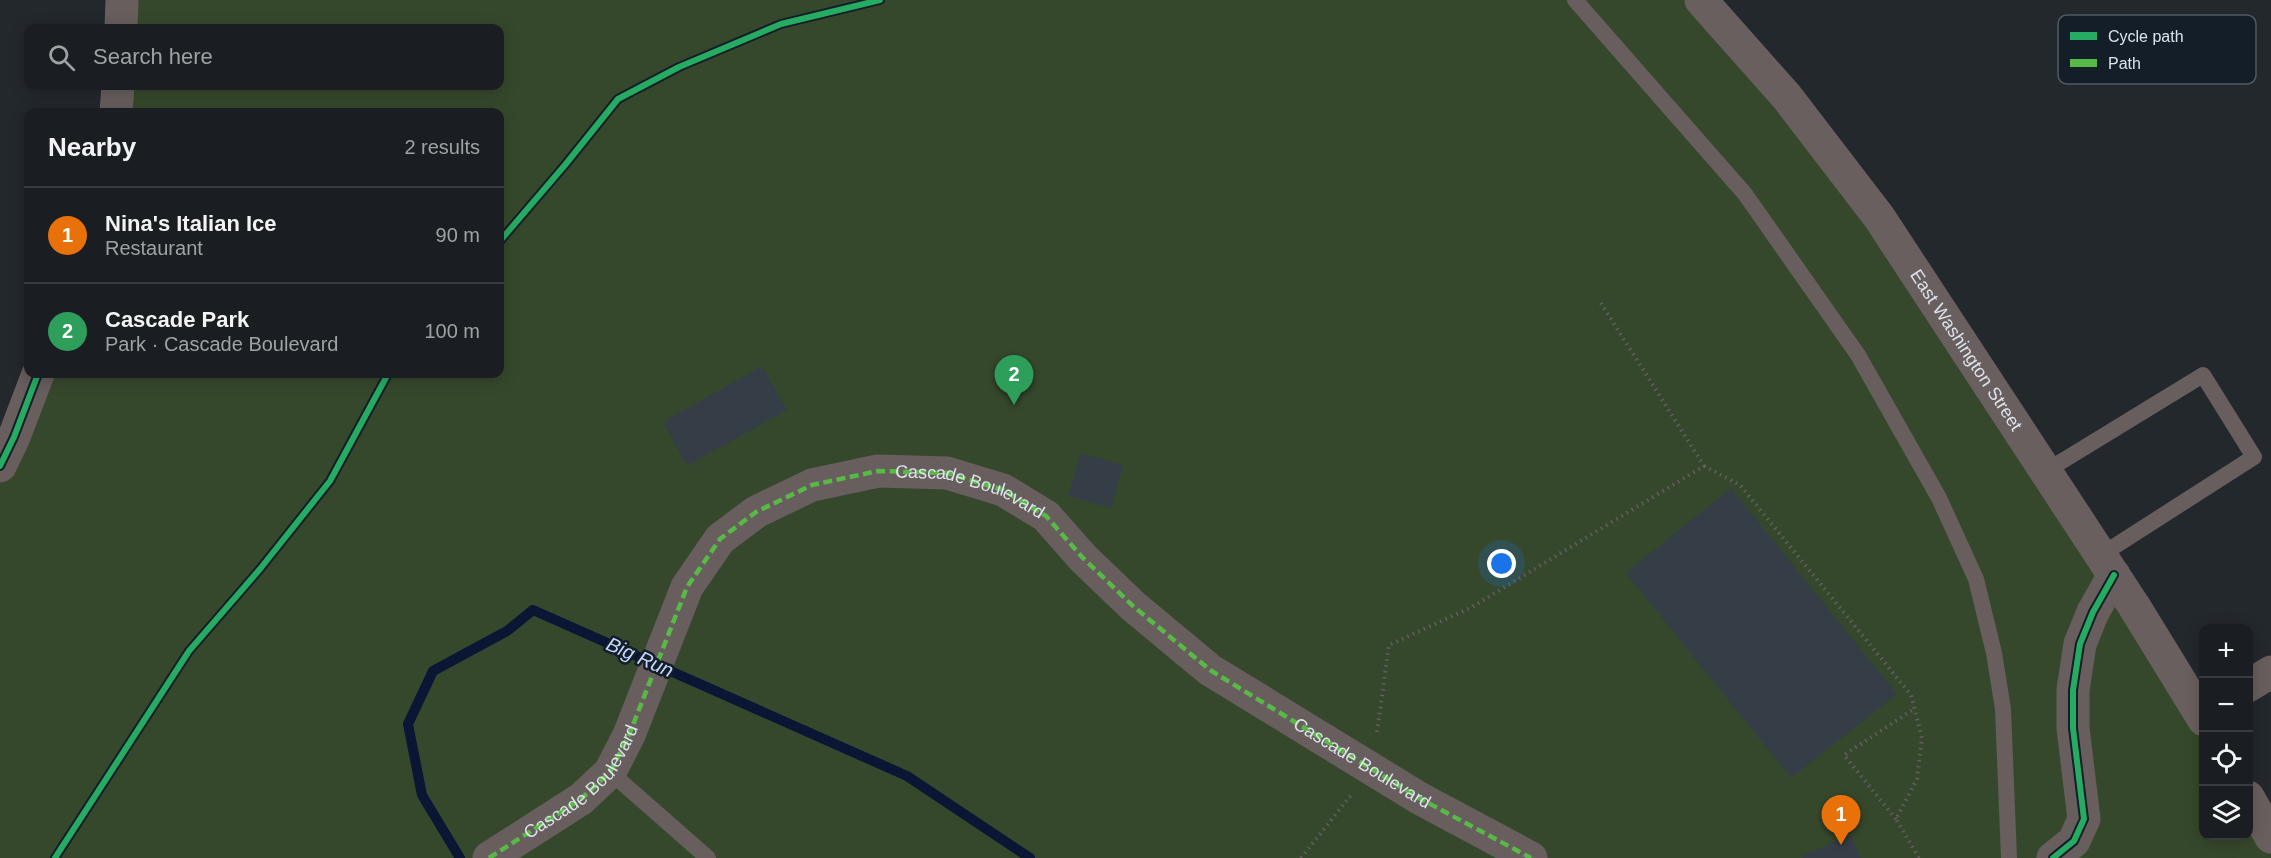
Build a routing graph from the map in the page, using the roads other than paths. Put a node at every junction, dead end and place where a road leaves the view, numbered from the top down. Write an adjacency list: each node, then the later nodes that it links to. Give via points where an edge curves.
1 (122, 0): 4 (street)
2 (1575, 0): 20 (lane, via 1745,194 1858,355 1940,498 1976,579 1994,653 2003,708)
3 (1701, 0): 9 (main road, East Washington Street, via 1787,97 1879,217)
4 (121, 24)
5 (118, 90): 6 (street)
6 (116, 108)
7 (36, 378): 8 (street)
8 (0, 466)
9 (2046, 471): 10 (main road, East Washington Street); 10 (lane, via 2203,375 2254,456)
10 (2107, 565): 13 (main road, East Washington Street); 21 (street, via 2080,644 2073,690 2073,728 2084,819 2074,841)
11 (2271, 672): 12 (street)
12 (2253, 683)
13 (2199, 711)
14 (610, 772): 17 (street, Cascade Boulevard, via 580,799); 18 (lane); 19 (street, Cascade Boulevard, via 629,735 687,587 720,538 756,512 812,485 878,471 947,473 1003,490 1046,516 1133,606 1210,670 1419,798)
15 (2253, 806): 16 (main road)
16 (2271, 837)
17 (489, 858)
18 (708, 858)
19 (1531, 858)
20 (2009, 858)
21 (2053, 858)

